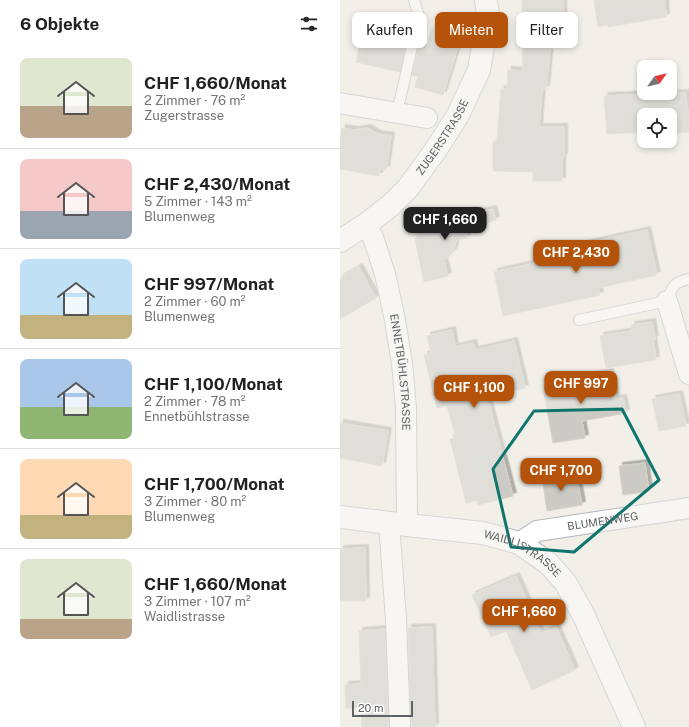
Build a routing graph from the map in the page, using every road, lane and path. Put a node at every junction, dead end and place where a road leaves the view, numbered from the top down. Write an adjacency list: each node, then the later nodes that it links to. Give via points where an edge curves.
1 (414, 0): 4 (lane, via 419,16)
2 (486, 0): 6 (main road, ZUGERSTRASSE, via 488,15 479,70 458,115 408,188)
3 (340, 103): 4 (street)
4 (397, 113): 5 (street)
5 (427, 118)
6 (365, 225): 7 (main road, ZUGERSTRASSE); 14 (street, ENNETBÜHLSTRASSE, via 373,237 385,274 402,363 406,408)
7 (340, 241)
8 (689, 279): 9 (lane, via 679,282 671,289)
9 (667, 301): 10 (lane); 11 (street)
10 (580, 320)
11 (689, 374)
12 (689, 508): 15 (street, BLUMENWEG, via 537,531)
13 (340, 517): 14 (main road, WAIDLISTRASSE)
14 (398, 524): 15 (main road, WAIDLISTRASSE, via 483,533); 16 (street, ENNETBÜHLSTRASSE, via 396,620)
15 (519, 543): 17 (main road, WAIDLISTRASSE, via 548,563 565,582 583,614)
16 (400, 727)
17 (634, 727)

